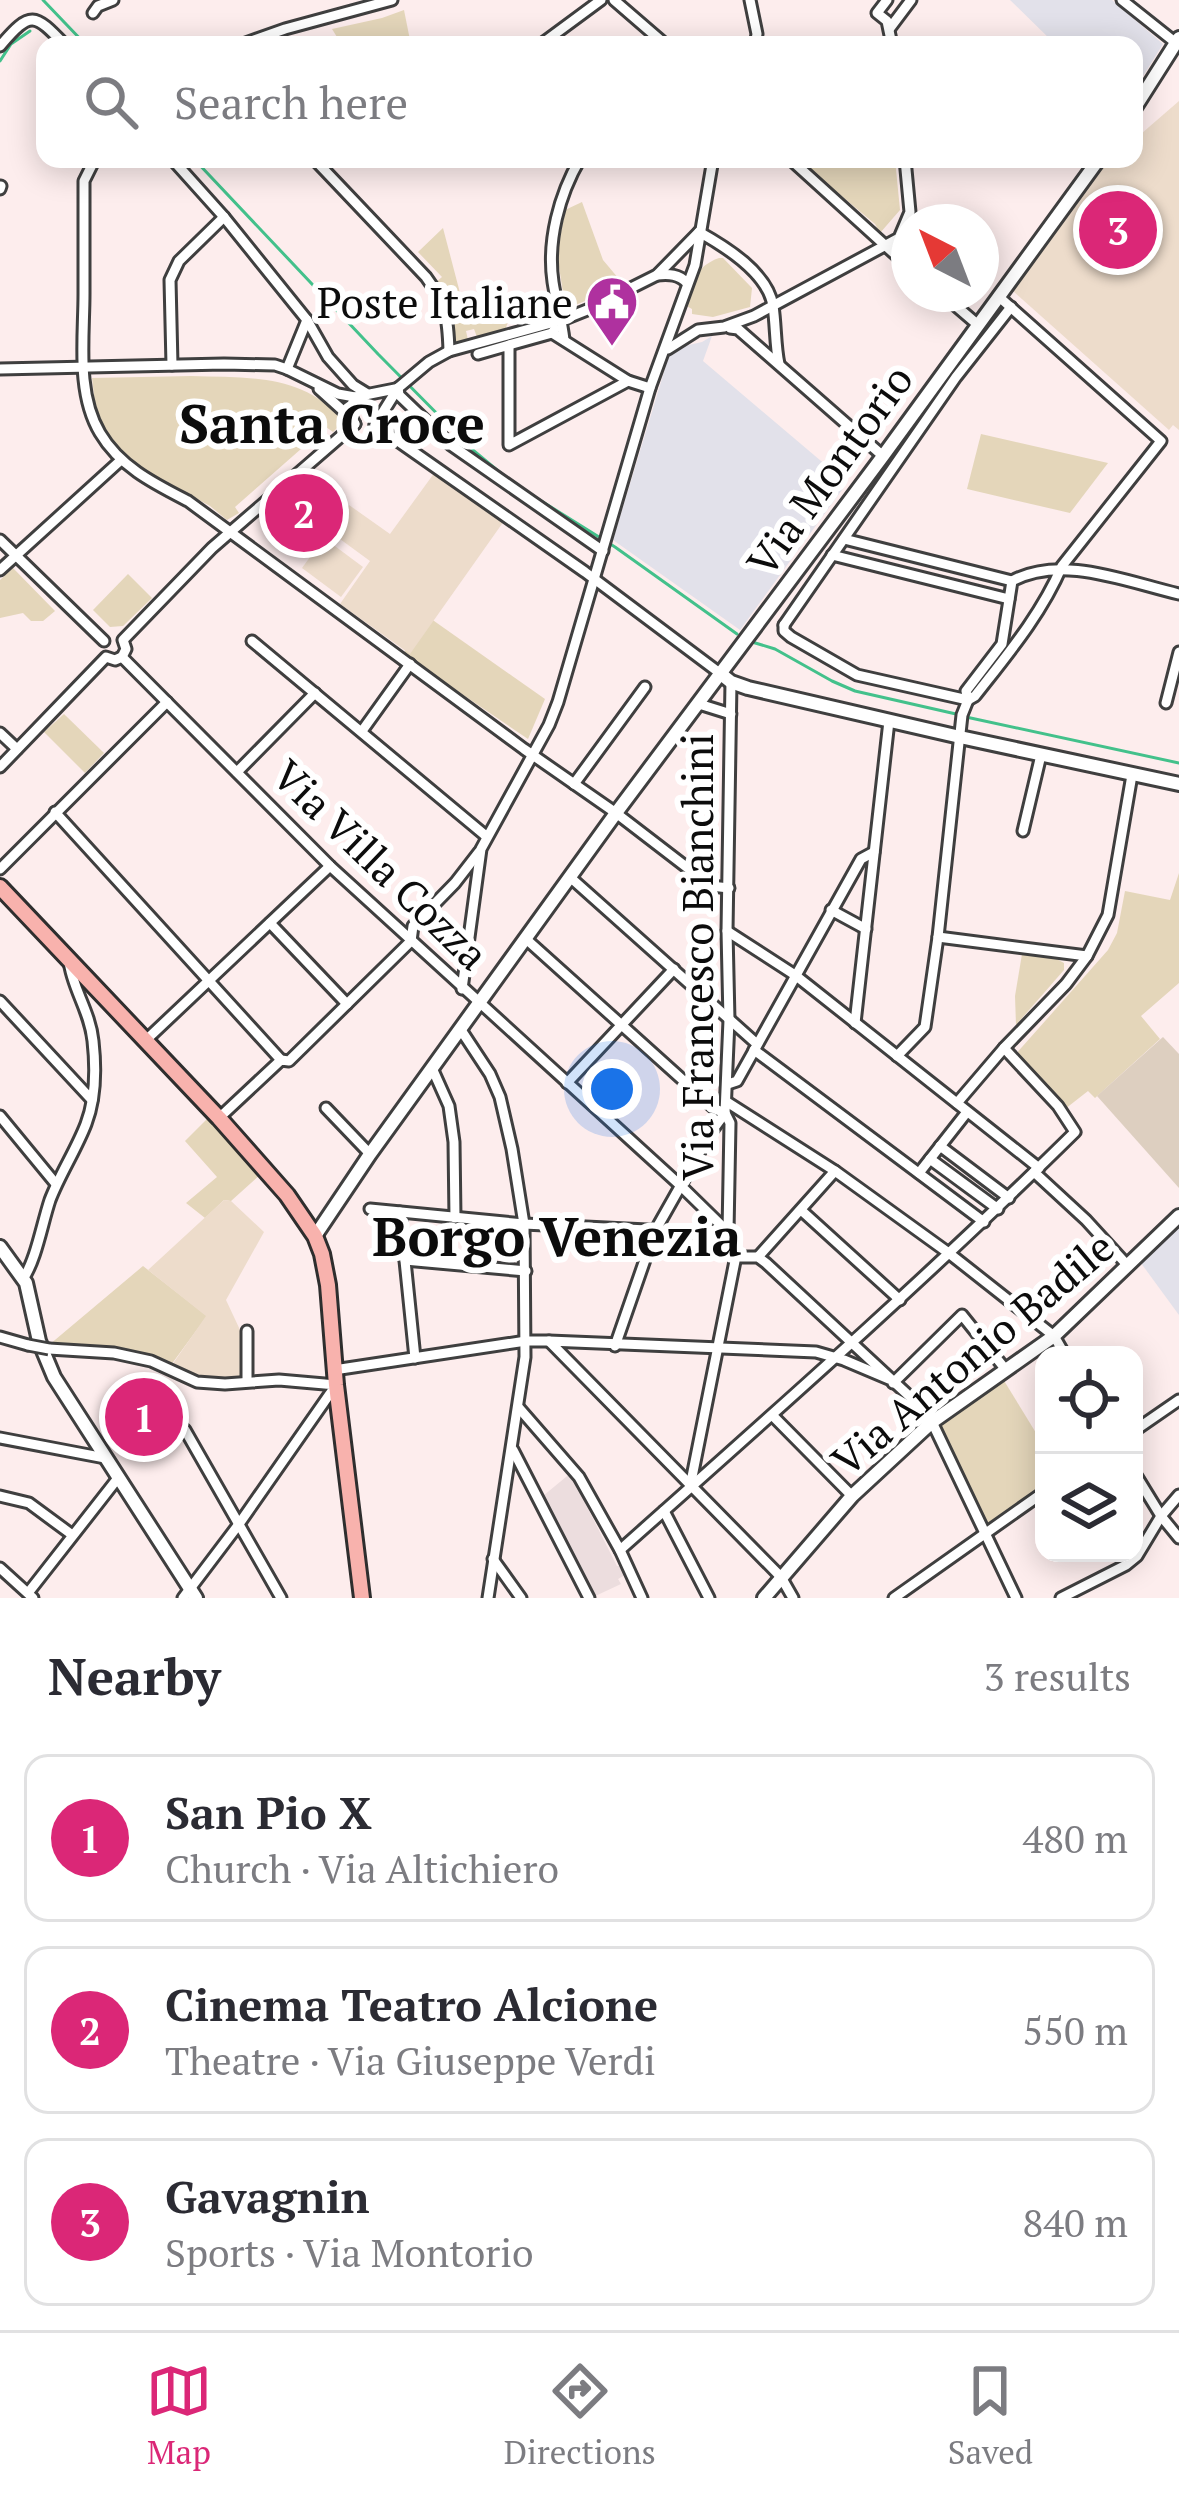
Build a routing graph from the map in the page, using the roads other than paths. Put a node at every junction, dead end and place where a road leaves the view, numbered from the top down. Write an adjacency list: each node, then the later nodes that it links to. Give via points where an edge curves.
1 (113, 0): 9 (street)
2 (392, 0): 12 (street)
3 (601, 0): 13 (street)
4 (614, 0): 14 (street)
5 (750, 0): 15 (street)
6 (887, 0): 10 (street, via 877,13)
7 (911, 0): 10 (street)
8 (1122, 0): 17 (street)
9 (93, 13)
10 (890, 28): 16 (street)
11 (56, 36): 18 (street, via 42,21 26,21)
12 (265, 36)
13 (552, 36)
14 (656, 36)
15 (757, 36)
16 (891, 36)
17 (1178, 41): 19 (street)
18 (0, 46)
19 (1143, 95)
20 (90, 168): 56 (street, via 84,181)
21 (180, 168): 28 (street)
22 (323, 168): 51 (street, via 442,299)
23 (576, 168): 44 (street, via 551,265)
24 (711, 168): 29 (street)
25 (800, 168): 31 (street)
26 (906, 168): 31 (street, via 910,212 899,238)
27 (1092, 168): 36 (street, Via Montorio)
28 (224, 217): 43 (street); 55 (street, via 178,261 170,280)
29 (699, 232): 30 (street); 33 (street); 34 (street)
30 (721, 245): 33 (street); 38 (street, via 760,278)
31 (885, 247): 32 (street); 38 (street)
32 (891, 252)
33 (697, 256): 35 (street)
34 (657, 275): 35 (street); 44 (street)
35 (687, 284): 40 (street)
36 (999, 295)
37 (999, 297): 39 (street)
38 (772, 304): 46 (street); 54 (street)
39 (1011, 307): 72 (street, Via Montorio); 77 (street, via 1161,441)
40 (680, 308): 47 (street, via 685,324); 52 (street)
41 (963, 312): 45 (street)
42 (986, 312): 45 (street, Via Montorio)
43 (308, 320): 58 (street); 63 (street, via 328,357)
44 (562, 320): 48 (street); 49 (street); 51 (street)
45 (977, 324): 67 (street, Via Montorio)
46 (724, 327): 47 (street); 54 (street, via 738,329)
47 (698, 329): 52 (street)
48 (552, 333): 49 (street); 50 (street)
49 (564, 340): 59 (street)
50 (509, 344): 53 (street); 59 (street, via 509,445)
51 (449, 351): 61 (street)
52 (664, 352): 62 (street)
53 (478, 354)
54 (779, 364): 67 (street)
55 (172, 365): 56 (street); 58 (street)
56 (84, 367): 57 (street); 68 (street, via 92,417)
57 (0, 369)
58 (287, 369): 60 (street)
59 (628, 381): 62 (street)
60 (310, 382): 63 (street); 65 (street)
61 (399, 387): 63 (street); 64 (street); 69 (street, via 451,445)
62 (650, 388): 74 (street)
63 (365, 395): 64 (street); 65 (street, via 349,406)
64 (383, 410): 66 (street)
65 (352, 421): 66 (street); 71 (street)
66 (376, 425): 70 (street)
67 (883, 456): 83 (street, Via Montorio)
68 (121, 460): 71 (street); 75 (street)
69 (522, 497): 70 (street); 74 (street)
70 (508, 518): 79 (street)
71 (230, 532): 85 (street); 91 (street)
72 (844, 538): 76 (street, Via Montorio); 80 (street)
73 (0, 540): 75 (street)
74 (603, 549): 79 (street)
75 (15, 555): 78 (street); 86 (street)
76 (832, 555): 82 (street); 84 (street, Via Montorio)
77 (1062, 566): 80 (street); 81 (street); 95 (street, via 1020,638)
78 (0, 570)
79 (594, 579): 92 (street); 105 (street, via 558,702)
80 (1012, 581): 82 (street)
81 (1179, 594)
82 (1010, 599): 95 (street, via 1002,644 966,691)
83 (758, 623): 84 (street); 92 (street, Via Montorio)
84 (784, 625): 95 (street, via 790,637 857,675)
85 (123, 640): 86 (street); 90 (street)
86 (104, 641): 89 (street)
87 (251, 641): 94 (street)
88 (1179, 652): 97 (street)
89 (106, 657): 90 (street); 104 (street)
90 (122, 657): 96 (street, Via Villa Cozza)
91 (410, 664): 101 (street); 105 (street)
92 (726, 678): 98 (street, Via Montorio); 99 (street, Via Francesco Bianchini); 100 (street)
93 (645, 687): 110 (street)
94 (315, 693): 101 (street); 108 (street, Via Villa Cozza)
95 (968, 700): 103 (street)
96 (167, 702): 108 (street, Via Villa Cozza); 112 (street)
97 (1166, 703)
98 (699, 704): 99 (street); 113 (street, Via Montorio)
99 (731, 714): 124 (street, Via Francesco Bianchini)
100 (889, 721): 103 (street); 117 (street)
101 (362, 731): 115 (street)
102 (0, 733): 104 (street)
103 (960, 737): 106 (street); 129 (street)
104 (17, 749): 107 (street)
105 (531, 754): 110 (street); 115 (street)
106 (1041, 755): 109 (street); 114 (street)
107 (0, 767)
108 (237, 772): 118 (street, Via Villa Cozza)
109 (1132, 775): 111 (street); 132 (street, via 1108,915)
110 (574, 784): 113 (street)
111 (1179, 784)
112 (55, 812): 119 (street); 136 (street)
113 (616, 813): 121 (street, Via Montorio); 124 (street, via 712,886)
114 (1023, 831)
115 (486, 836): 116 (street)
116 (481, 849): 120 (street); 122 (street)
117 (874, 852): 125 (street, via 860,859); 127 (street)
118 (330, 866): 126 (street); 131 (street, Via Villa Cozza)
119 (0, 869)
120 (477, 878): 122 (street); 137 (street)
121 (571, 878): 130 (street, Via Montorio); 134 (street)
122 (455, 884): 131 (street, via 413,926)
123 (0, 887): 133 (main road)
124 (729, 888): 128 (street, Via Francesco Bianchini)
125 (832, 910): 127 (street); 135 (street)
126 (270, 923): 136 (street); 139 (street)
127 (866, 929): 142 (street)
128 (728, 931): 135 (street); 141 (street, Via Francesco Bianchini)
129 (938, 937): 132 (street); 148 (street, via 925,1028)
130 (526, 939): 140 (street, Via Montorio); 143 (street)
131 (410, 941): 137 (street, Via Villa Cozza); 139 (street)
132 (1087, 956): 147 (street)
133 (69, 961): 145 (main road); 153 (street, via 93,1035)
134 (674, 969): 141 (street); 143 (street)
135 (795, 975): 142 (street); 146 (street)
136 (207, 981): 145 (street); 149 (street)
137 (462, 989): 140 (street, Via Villa Cozza)
138 (0, 1001): 153 (street)
139 (346, 1004): 149 (street)
140 (479, 1004): 144 (street, Via Montorio); 151 (street, Via Villa Cozza)
141 (729, 1020): 146 (street); 152 (street, Via Francesco Bianchini)
142 (855, 1024): 148 (street)
143 (622, 1025): 151 (street); 156 (street, via 715,1108)
144 (461, 1030): 150 (street, Via Montorio); 176 (street, via 500,1097)
145 (145, 1041): 159 (main road)
146 (755, 1047): 152 (street); 165 (street)
147 (1004, 1048): 154 (street); 163 (street, via 1075,1132)
148 (897, 1056): 154 (street)
149 (281, 1060): 159 (street)
150 (433, 1068): 161 (street, Via Montorio); 174 (street, via 449,1106)
151 (567, 1083): 167 (street, Via Villa Cozza)
152 (728, 1084): 156 (street, Via Francesco Bianchini)
153 (92, 1100): 166 (street)
154 (957, 1103): 157 (street)
155 (326, 1108): 161 (street)
156 (726, 1108): 164 (street); 167 (street); 178 (street, Via Francesco Bianchini)
157 (968, 1112): 160 (street); 163 (street)
158 (0, 1116): 166 (street)
159 (219, 1118): 180 (main road)
160 (940, 1146): 162 (street); 168 (street)
161 (370, 1154): 180 (street, Via Montorio)
162 (929, 1159): 165 (street); 170 (street)
163 (1036, 1170): 168 (street); 186 (street)
164 (835, 1171): 171 (street); 182 (street)
165 (919, 1173): 175 (street)
166 (56, 1184): 188 (street, via 33,1264)
167 (681, 1186): 177 (street); 178 (street, Via Villa Cozza)
168 (1009, 1198): 170 (street)
169 (370, 1209): 172 (street)
170 (998, 1209): 175 (street)
171 (801, 1210): 184 (street); 189 (street)
172 (400, 1212): 174 (street); 185 (street)
173 (1179, 1216): 186 (street, Via Antonio Badile)
174 (455, 1218): 176 (street)
175 (984, 1222): 182 (street)
176 (524, 1224): 177 (street); 187 (street)
177 (655, 1231): 179 (street); 196 (street)
178 (728, 1232): 183 (street)
179 (710, 1233)
180 (315, 1236): 202 (main road, via 328,1285)
181 (0, 1247): 188 (street)
182 (950, 1254): 189 (street); 191 (street)
183 (735, 1257): 184 (street); 198 (street)
184 (758, 1257): 195 (street)
185 (405, 1260): 187 (street); 199 (street)
186 (1128, 1266): 191 (street, Via Antonio Badile)
187 (526, 1271): 193 (street)
188 (21, 1275): 213 (street, via 44,1360)
189 (900, 1300): 195 (street)
190 (247, 1331): 203 (street)
191 (1054, 1336): 197 (street); 201 (street, Via Antonio Badile)
192 (0, 1337): 203 (street, bridge, via 151,1360 196,1382)
193 (526, 1341): 194 (street); 199 (street); 207 (street)
194 (549, 1341): 196 (street); 215 (street)
195 (854, 1343): 200 (street); 204 (street)
196 (615, 1346): 198 (street)
197 (1060, 1346)
198 (717, 1347): 200 (street); 215 (street)
199 (416, 1358): 202 (street)
200 (837, 1358): 204 (street); 208 (street)
201 (1006, 1370): 204 (street, via 962,1315); 209 (street, Via Antonio Badile)
202 (335, 1378): 203 (street); 223 (street); 234 (main road)
203 (247, 1381)
204 (891, 1381): 209 (street)
205 (1179, 1400): 210 (street)
206 (170, 1402): 223 (street)
207 (519, 1408): 212 (street); 227 (street, via 579,1477)
208 (773, 1416): 215 (street); 219 (street)
209 (933, 1420): 219 (street, Via Antonio Badile); 225 (street)
210 (1143, 1425)
211 (0, 1438): 213 (street)
212 (513, 1450): 228 (street); 237 (street)
213 (105, 1458): 214 (street)
214 (118, 1478): 224 (street); 231 (street)
215 (690, 1487): 221 (street); 230 (street)
216 (1143, 1487): 222 (street)
217 (1179, 1495): 222 (street)
218 (0, 1496): 224 (street, via 29,1503)
219 (852, 1496): 230 (street, Via Antonio Badile)
220 (1035, 1498): 225 (street)
221 (664, 1511): 227 (street); 239 (street)
222 (1161, 1516): 226 (street); 244 (street, via 1137,1556)
223 (239, 1524): 231 (street); 233 (street)
224 (71, 1534): 232 (street)
225 (984, 1534): 242 (street); 243 (street)
226 (1179, 1538)
227 (620, 1550): 238 (street)
228 (493, 1559): 235 (street); 236 (street)
229 (0, 1568): 232 (street)
230 (781, 1577): 240 (street, Via Antonio Badile); 241 (street)
231 (190, 1595)
232 (30, 1596)
233 (281, 1598)
234 (362, 1598)
235 (488, 1598)
236 (521, 1598)
237 (589, 1598)
238 (642, 1598)
239 (709, 1598)
240 (764, 1598)
241 (793, 1598)
242 (895, 1598)
243 (1016, 1598)
244 (1061, 1598)

